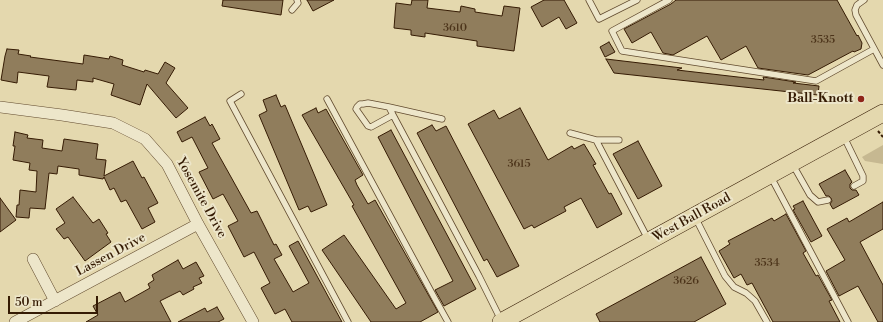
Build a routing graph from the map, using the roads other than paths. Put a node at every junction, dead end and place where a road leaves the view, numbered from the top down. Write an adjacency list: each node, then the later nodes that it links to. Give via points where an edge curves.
1 (297, 0): 6 (lane, via 298,3)
2 (589, 0): 3 (lane, via 599,19)
3 (636, 0)
4 (669, 0): 7 (lane, via 612,31 622,51 816,81)
5 (864, 0): 7 (lane, via 856,5 856,15)
6 (292, 10)
7 (874, 48): 8 (lane)
8 (883, 65)
9 (240, 94): 31 (lane, via 230,101)
10 (327, 99): 32 (lane)
11 (0, 107): 25 (street, Yosemite Drive, via 113,123 145,139 167,164)
12 (389, 107): 14 (lane); 14 (lane, via 368,103 360,104 356,109 371,127); 15 (lane)
13 (883, 113): 17 (main road, West Ball Road)
14 (393, 115): 33 (lane)
15 (442, 119)
16 (570, 133): 18 (lane)
17 (843, 135): 20 (main road, West Ball Road); 22 (lane, via 863,176 862,181)
18 (596, 140): 19 (lane); 26 (lane)
19 (619, 140)
20 (792, 163): 21 (main road, West Ball Road); 23 (lane, via 810,195 818,202)
21 (770, 175): 24 (main road, West Ball Road); 35 (lane)
22 (854, 186)
23 (828, 200)
24 (695, 216): 26 (main road, West Ball Road); 34 (lane, via 726,276 734,287 755,301)
25 (198, 224): 28 (street, Lassen Drive); 30 (street, Yosemite Drive)
26 (650, 241): 33 (main road, West Ball Road)
27 (33, 259): 28 (street)
28 (55, 301): 29 (street, Lassen Drive)
29 (15, 322)
30 (253, 322)
31 (348, 322)
32 (448, 322)
33 (501, 322)
34 (767, 322)
35 (848, 322)

